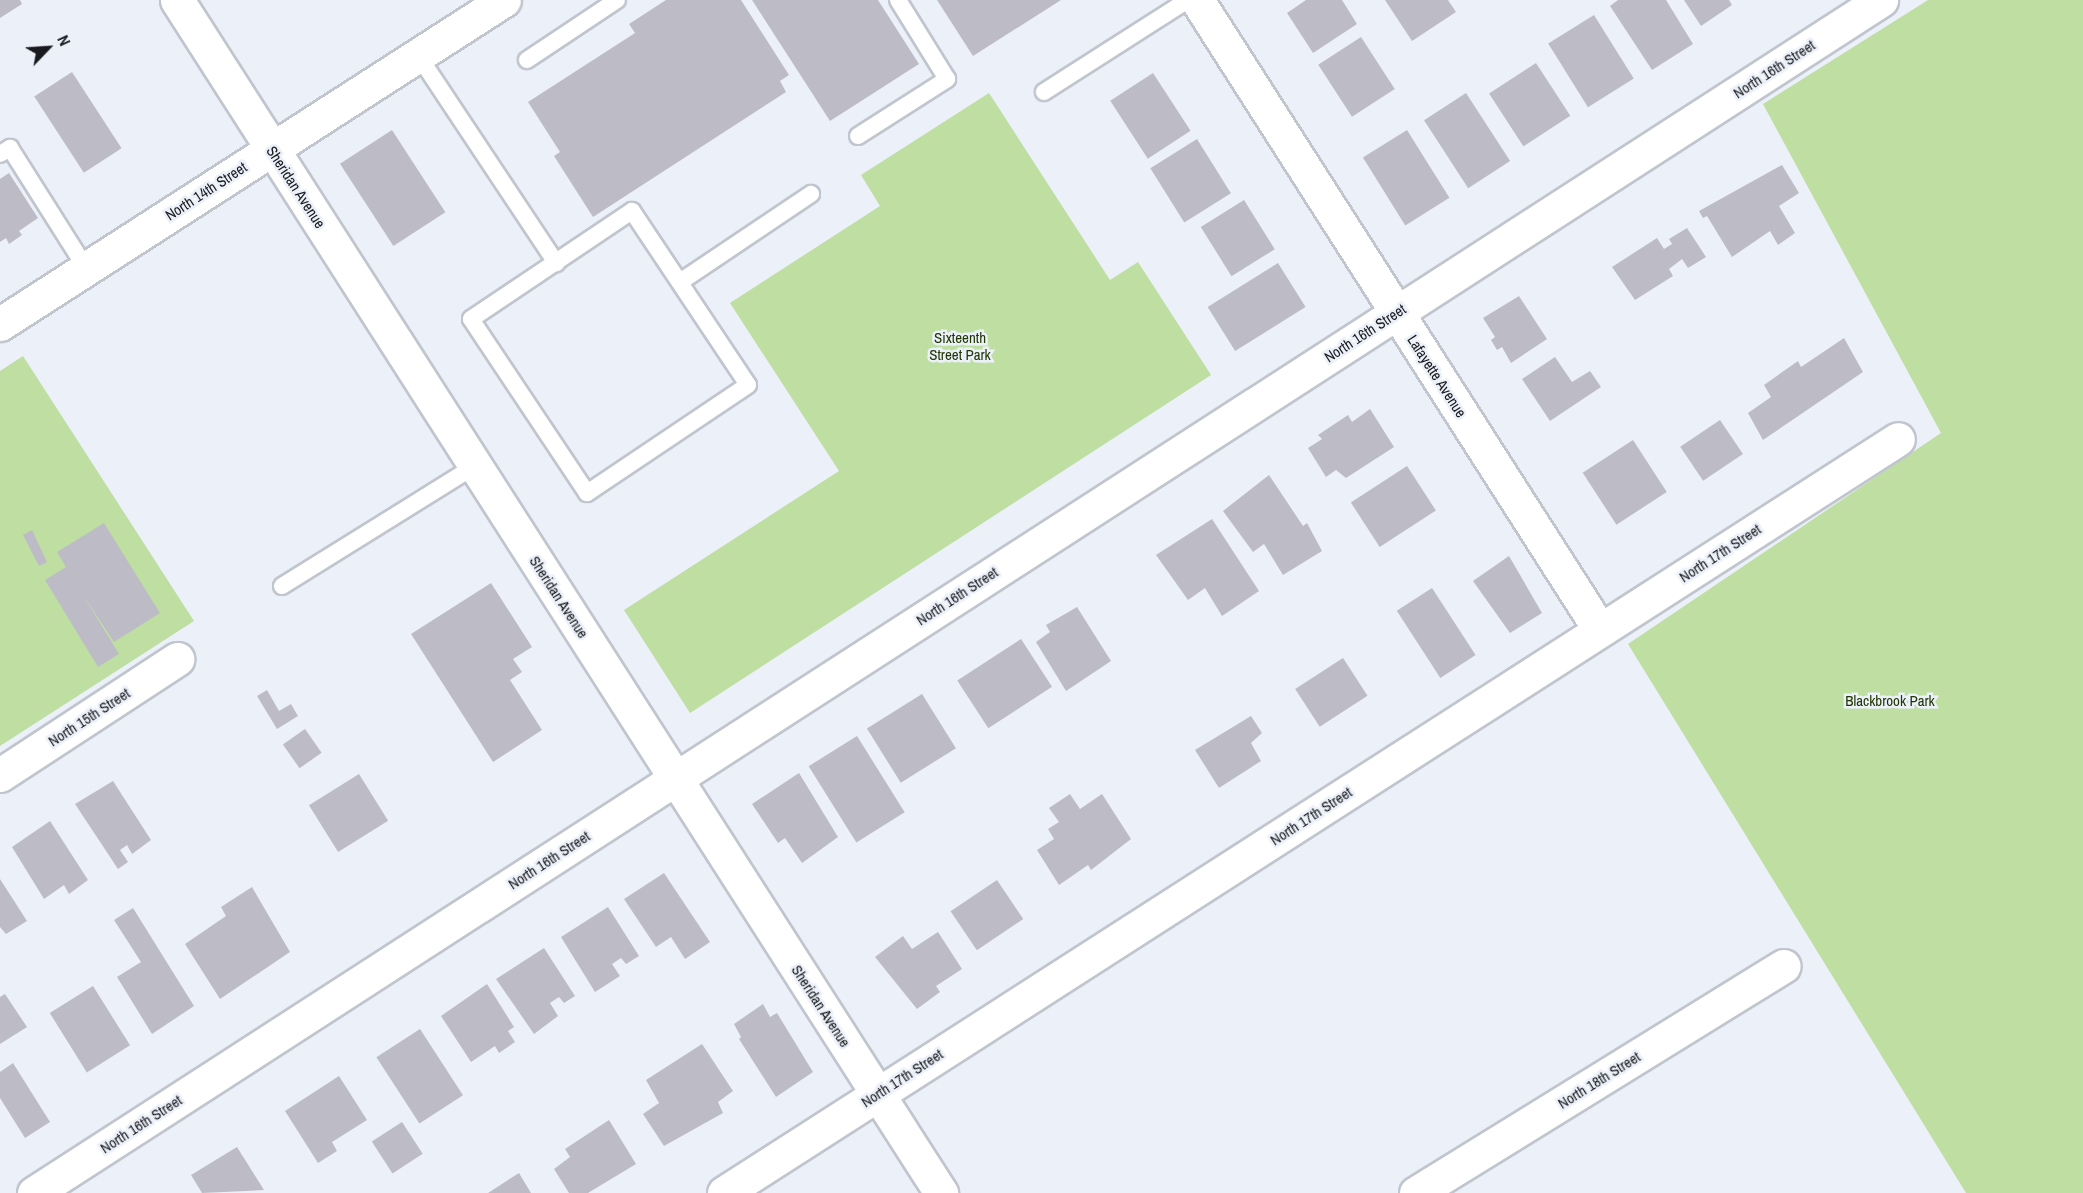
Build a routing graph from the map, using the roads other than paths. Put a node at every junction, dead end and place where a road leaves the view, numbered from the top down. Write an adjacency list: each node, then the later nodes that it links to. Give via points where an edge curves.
1 (177, 0): 12 (street, Sheridan Avenue)
2 (504, 0): 8 (street, North 14th Street)
3 (617, 0): 9 (lane)
4 (898, 0): 11 (lane, via 947,79)
5 (1188, 0): 10 (lane)
6 (1197, 0): 18 (street, Lafayette Avenue)
7 (1881, 0): 18 (street, North 16th Street)
8 (418, 55): 12 (street, North 14th Street); 15 (lane)
9 (527, 60)
10 (1044, 92)
11 (858, 136)
12 (272, 149): 16 (street, North 14th Street); 21 (street, Sheridan Avenue)
13 (0, 154): 16 (lane, via 10,148)
14 (811, 194): 17 (lane)
15 (556, 263): 17 (lane, via 632,211); 17 (lane, via 471,319 587,493 748,385)
16 (86, 268): 19 (street, North 14th Street)
17 (680, 282)
18 (1397, 313): 23 (street, Lafayette Avenue); 26 (street, North 16th Street)
19 (5, 314)
20 (1898, 439): 23 (street, North 17th Street)
21 (475, 466): 22 (lane); 26 (street, Sheridan Avenue)
22 (282, 586)
23 (1600, 630): 28 (street, North 17th Street)
24 (177, 659): 25 (street, North 15th Street)
25 (0, 776)
26 (675, 778): 28 (street, Sheridan Avenue); 29 (street, North 16th Street)
27 (1783, 966): 32 (street, North 18th Street)
28 (878, 1094): 30 (street, North 17th Street); 31 (street, Sheridan Avenue)
29 (34, 1193)
30 (724, 1193)
31 (941, 1193)
32 (1416, 1193)

